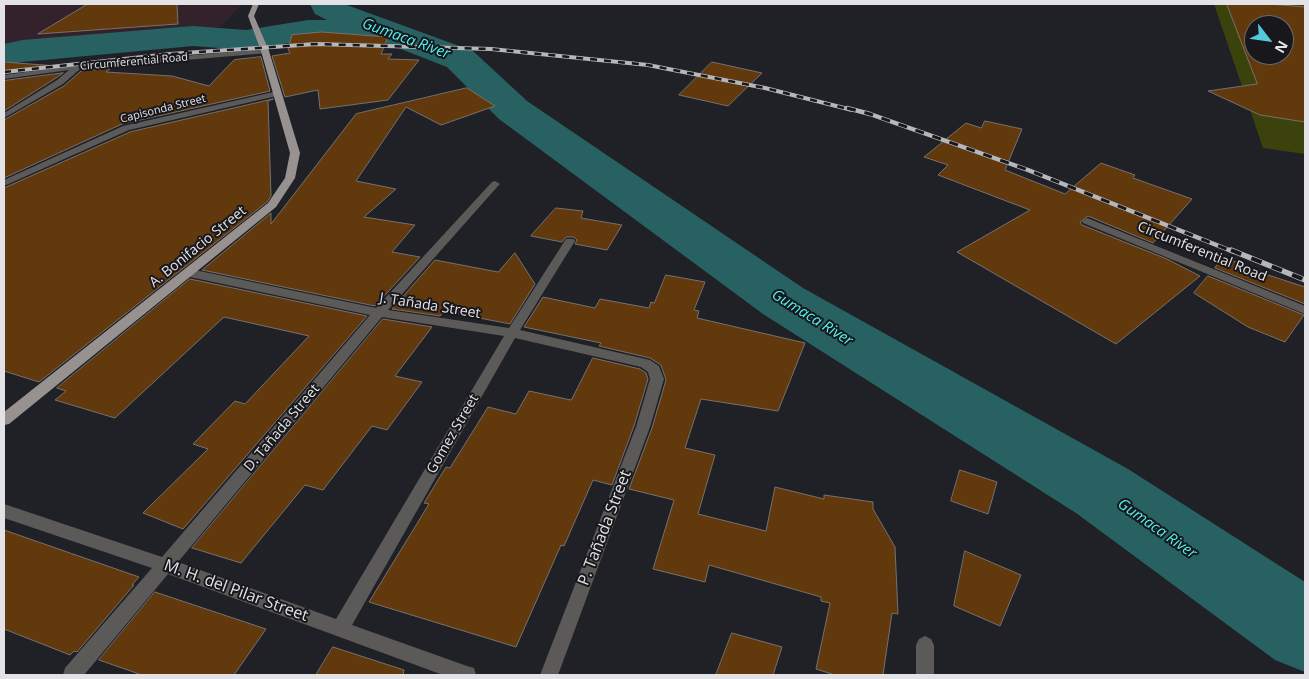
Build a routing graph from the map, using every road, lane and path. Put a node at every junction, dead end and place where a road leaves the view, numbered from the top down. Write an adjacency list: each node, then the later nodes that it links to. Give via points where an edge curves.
1 (256, 4): 2 (main road, A. Bonifacio Street, via 251,16)
2 (265, 51): 3 (street, Circumferential Road); 5 (main road, A. Bonifacio Street)
3 (78, 67): 4 (street, Circumferential Road); 6 (street, via 60,82)
4 (4, 77)
5 (278, 93): 7 (street, Capisonda Street, via 126,128); 11 (main road, A. Bonifacio Street, via 295,153 290,178 272,205)
6 (4, 116)
7 (4, 183)
8 (495, 184): 13 (street, D. Tañada Street)
9 (1086, 221): 12 (street, Circumferential Road)
10 (570, 241): 14 (street, Gomez Street)
11 (190, 273): 13 (street, J. Tañada Street); 16 (main road, A. Bonifacio Street)
12 (1305, 310)
13 (379, 313): 14 (street, J. Tañada Street); 18 (street, D. Tañada Street)
14 (512, 334): 15 (street, J. Tañada Street, via 645,363 654,369); 19 (street, Gomez Street)
15 (657, 378): 23 (street, P. Tañada Street, via 643,427)
16 (4, 420)
17 (4, 511): 18 (street, M. H. del Pilar Street)
18 (164, 566): 19 (street, M. H. del Pilar Street); 21 (street, D. Tañada Street)
19 (340, 629): 22 (street, M. H. del Pilar Street)
20 (925, 645): 24 (street)
21 (72, 675)
22 (466, 675)
23 (549, 675)
24 (925, 675)

